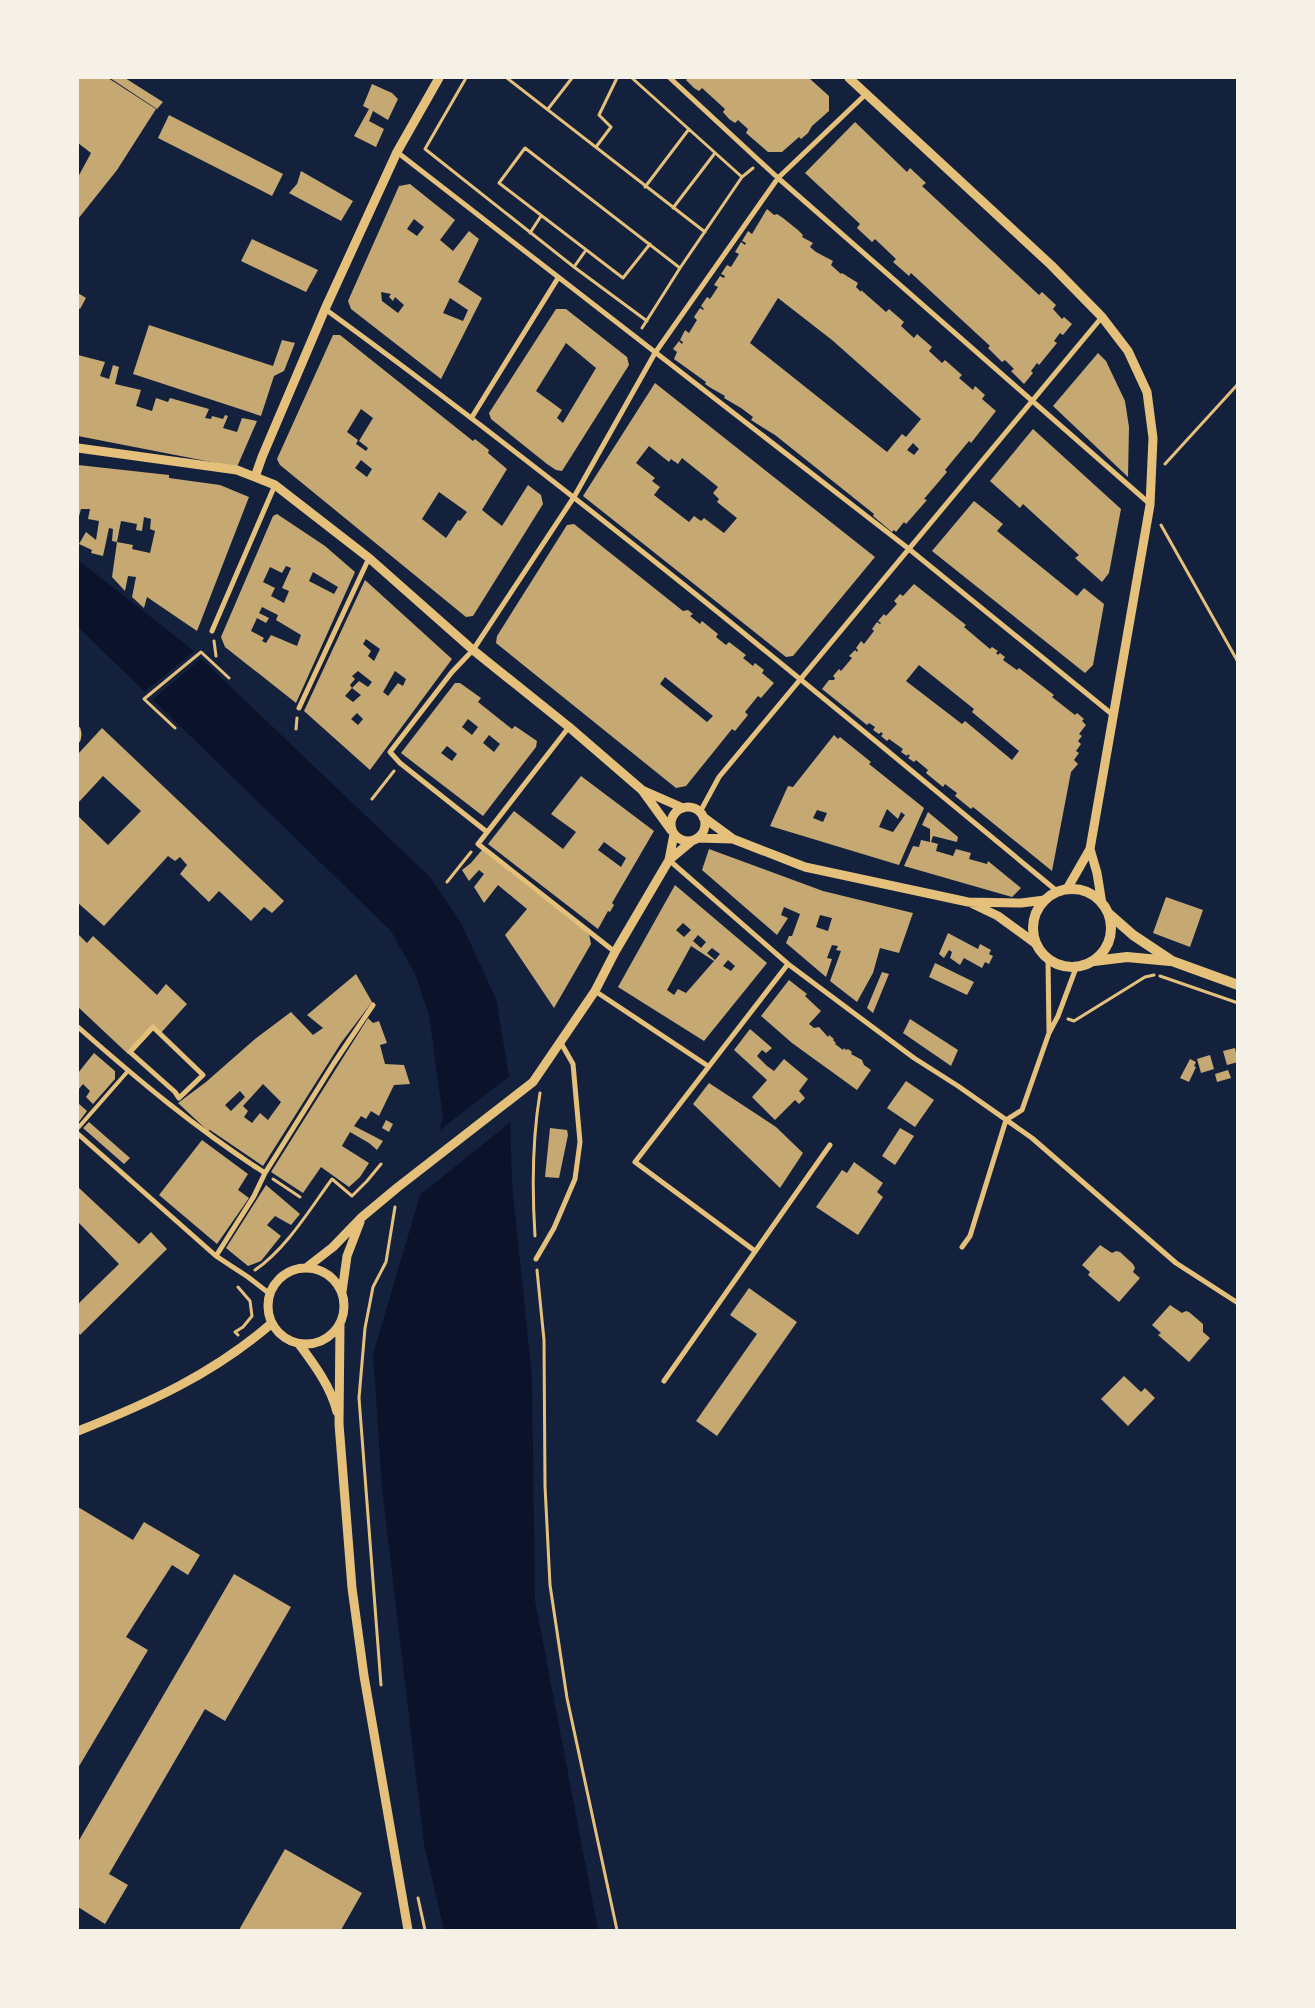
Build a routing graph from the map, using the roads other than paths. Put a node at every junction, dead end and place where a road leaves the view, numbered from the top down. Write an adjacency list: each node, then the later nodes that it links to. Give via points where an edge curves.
1 (439, 78): 5 (street)
2 (670, 78): 6 (street)
3 (849, 78): 4 (street)
4 (866, 94): 6 (street); 9 (street, via 1051,265)
5 (397, 152): 7 (street); 8 (street)
6 (778, 178): 10 (street); 11 (street)
7 (558, 278): 10 (street); 12 (street)
8 (325, 309): 12 (street); 14 (street)
9 (1102, 317): 11 (street); 17 (street, via 1128,351 1147,392 1152,438)
10 (655, 353): 16 (street); 18 (street)
11 (1032, 400): 17 (street); 18 (street)
12 (472, 417): 16 (street)
13 (78, 448): 14 (street, via 237,470)
14 (255, 477): 15 (street)
15 (275, 485): 19 (street); 20 (street)
16 (574, 497): 21 (street); 22 (street)
17 (1150, 505): 24 (street)
18 (909, 549): 22 (street); 24 (street)
19 (369, 558): 21 (street); 23 (street)
20 (212, 631)
21 (473, 650): 25 (street); 29 (street, via 390,752)
22 (802, 679): 28 (street, via 719,777); 35 (street)
23 (299, 708)
24 (1114, 715): 33 (street)
25 (568, 727): 26 (street); 29 (street)
26 (642, 790): 27 (street); 30 (street)
27 (683, 808): 28 (street, via 689,807); 30 (street, via 674,814)
28 (701, 815): 31 (street, via 704,828); 32 (street)
29 (487, 832): 40 (street, via 478,844)
30 (673, 832): 31 (street, via 682,840); 34 (street)
31 (695, 839): 32 (street); 34 (street)
32 (733, 840): 37 (street, via 805,867)
33 (1090, 849): 35 (street); 38 (street)
34 (670, 860): 40 (street); 44 (street)
35 (1063, 890): 36 (main road); 38 (main road, via 1082,890)
36 (1045, 900): 37 (street); 39 (main road, via 1033,920)
37 (968, 902): 39 (street, via 998,916)
38 (1105, 908): 42 (main road, via 1111,923 1108,945); 43 (main road, via 1133,935)
39 (1035, 943): 41 (main road)
40 (614, 952): 47 (street)
41 (1048, 960): 45 (main road); 50 (street)
42 (1094, 961): 43 (main road, via 1127,957); 45 (main road)
43 (1172, 961): 46 (main road)
44 (788, 964): 52 (street); 55 (street, via 914,1058)
45 (1076, 968): 50 (street)
46 (1238, 985)
47 (595, 991): 51 (street); 52 (street)
48 (373, 1005): 59 (street)
49 (78, 1027): 53 (street)
50 (1049, 1033): 55 (street, via 1022,1110)
51 (561, 1043): 60 (street, via 533,1082); 64 (street, via 573,1064 580,1142 575,1179 554,1228)
52 (708, 1066): 62 (street, via 635,1162)
53 (128, 1071): 56 (lane); 59 (street, via 204,1132)
54 (179, 1098): 54 (street, via 203,1075 153,1027 130,1052)
55 (1006, 1120): 61 (street, via 970,1236); 68 (street, via 1032,1138 1176,1263)
56 (78, 1128)
57 (78, 1134): 63 (street)
58 (830, 1145): 62 (street)
59 (264, 1173): 63 (street, via 254,1196)
60 (362, 1217): 65 (street, via 333,1247); 66 (street, via 347,1256)
61 (962, 1247)
62 (755, 1251): 72 (street)
63 (216, 1256): 67 (street)
64 (536, 1259)
65 (306, 1268): 66 (street, via 327,1274); 67 (street, via 284,1276)
66 (342, 1292): 70 (street, via 344,1314)
67 (270, 1294): 69 (street, via 268,1304)
68 (1238, 1303)
69 (272, 1323): 71 (street, via 279,1333); 74 (street, via 219,1364 159,1397)
70 (340, 1324): 71 (street, via 323,1341); 73 (street)
71 (299, 1344): 73 (street, via 335,1403)
72 (664, 1381)
73 (339, 1424): 75 (street, via 352,1588)
74 (78, 1431)
75 (408, 1930)

